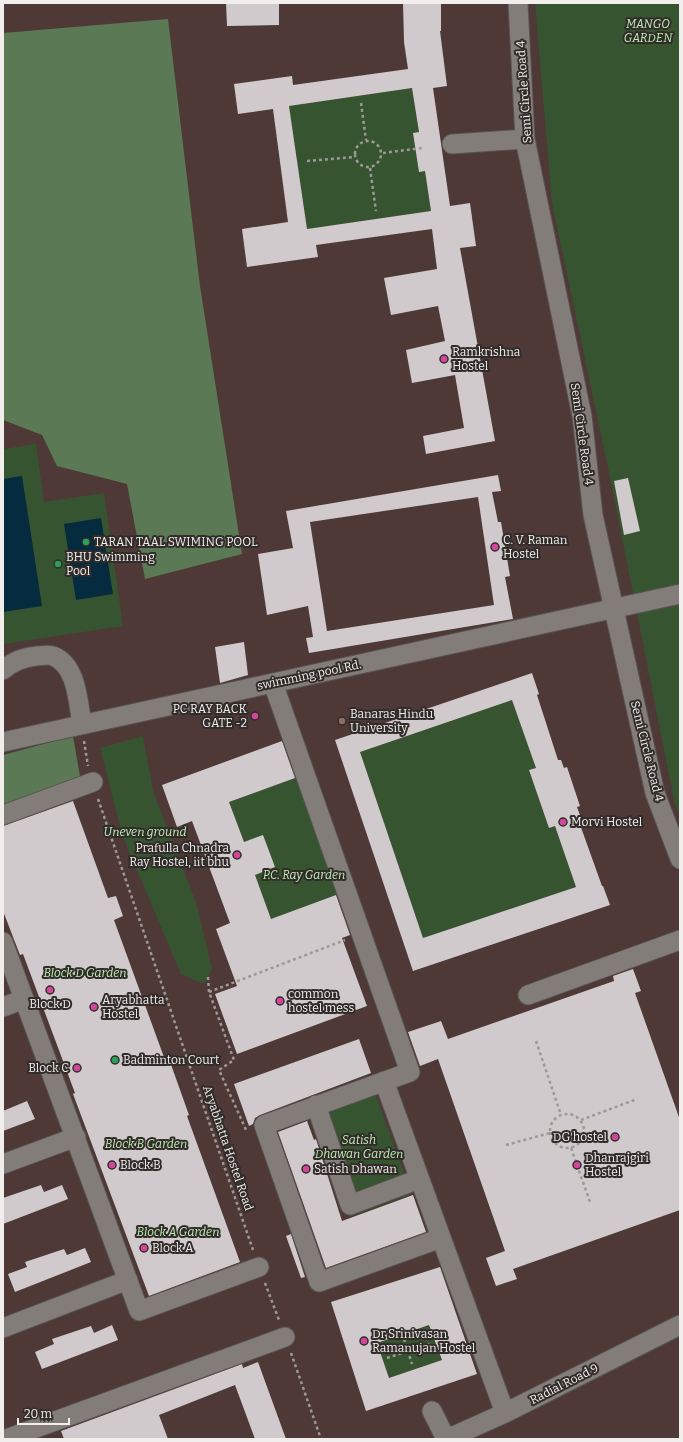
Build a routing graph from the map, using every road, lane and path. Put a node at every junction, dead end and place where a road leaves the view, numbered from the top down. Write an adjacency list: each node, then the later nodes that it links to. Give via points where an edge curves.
1 (518, 3): 3 (street, Semi Circle Road 4)
2 (361, 103): 4 (path)
3 (525, 139): 5 (street); 13 (street, Semi Circle Road 4, via 582,416 593,515)
4 (366, 140): 7 (path, via 377,143); 8 (path, via 357,146)
5 (452, 144)
6 (422, 148): 7 (path)
7 (383, 153): 10 (path, via 379,163)
8 (354, 157): 9 (path); 10 (path, via 360,166)
9 (308, 161)
10 (370, 168): 11 (path)
11 (376, 211)
12 (680, 594): 13 (street, swimming pool Rd.)
13 (614, 609): 15 (street, swimming pool Rd.); 20 (street, Semi Circle Road 4, via 656,793)
14 (3, 670): 16 (street, via 10,664 32,657 52,655 68,667)
15 (274, 683): 16 (street, swimming pool Rd.); 21 (street)
16 (82, 724): 17 (street, swimming pool Rd.); 18 (path, Aryabhatta Hostel Road)
17 (3, 742)
18 (93, 782): 19 (street); 44 (path, Aryabhatta Hostel Road)
19 (3, 815)
20 (680, 859)
21 (362, 934): 25 (path); 30 (street, via 410,1072)
22 (680, 940): 26 (street)
23 (3, 942): 27 (street)
24 (208, 977): 25 (path)
25 (209, 992): 35 (path, via 234,1060 219,1070 246,1133)
26 (528, 995)
27 (24, 999): 28 (street); 37 (street)
28 (3, 1007)
29 (536, 1041): 33 (path)
30 (384, 1081): 32 (street); 41 (street)
31 (637, 1098): 34 (path)
32 (316, 1105): 35 (street); 41 (street, via 350,1205)
33 (561, 1115): 34 (path, via 570,1114); 36 (path, via 551,1124)
34 (580, 1120): 39 (path, via 584,1125 583,1138)
35 (264, 1124): 43 (street, via 319,1282)
36 (550, 1133): 38 (path); 39 (path, via 561,1148)
37 (76, 1137): 40 (street); 45 (street)
38 (506, 1145)
39 (571, 1148): 42 (path)
40 (3, 1164)
41 (419, 1179): 43 (street)
42 (590, 1202)
43 (441, 1238): 55 (street)
44 (259, 1267): 45 (street, via 139,1311); 48 (path, Aryabhatta Hostel Road)
45 (128, 1280): 47 (street)
46 (680, 1326): 55 (street, Radial Road 9)
47 (3, 1328)
48 (285, 1337): 57 (street); 58 (path, Aryabhatta Hostel Road)
49 (404, 1339): 51 (path)
50 (430, 1344): 51 (path)
51 (408, 1351): 52 (path); 53 (path)
52 (387, 1358)
53 (412, 1364)
54 (432, 1411): 59 (street)
55 (505, 1413): 59 (street, Radial Road 9)
56 (3, 1432): 57 (street)
57 (6, 1439)
58 (321, 1439)
59 (447, 1439)

